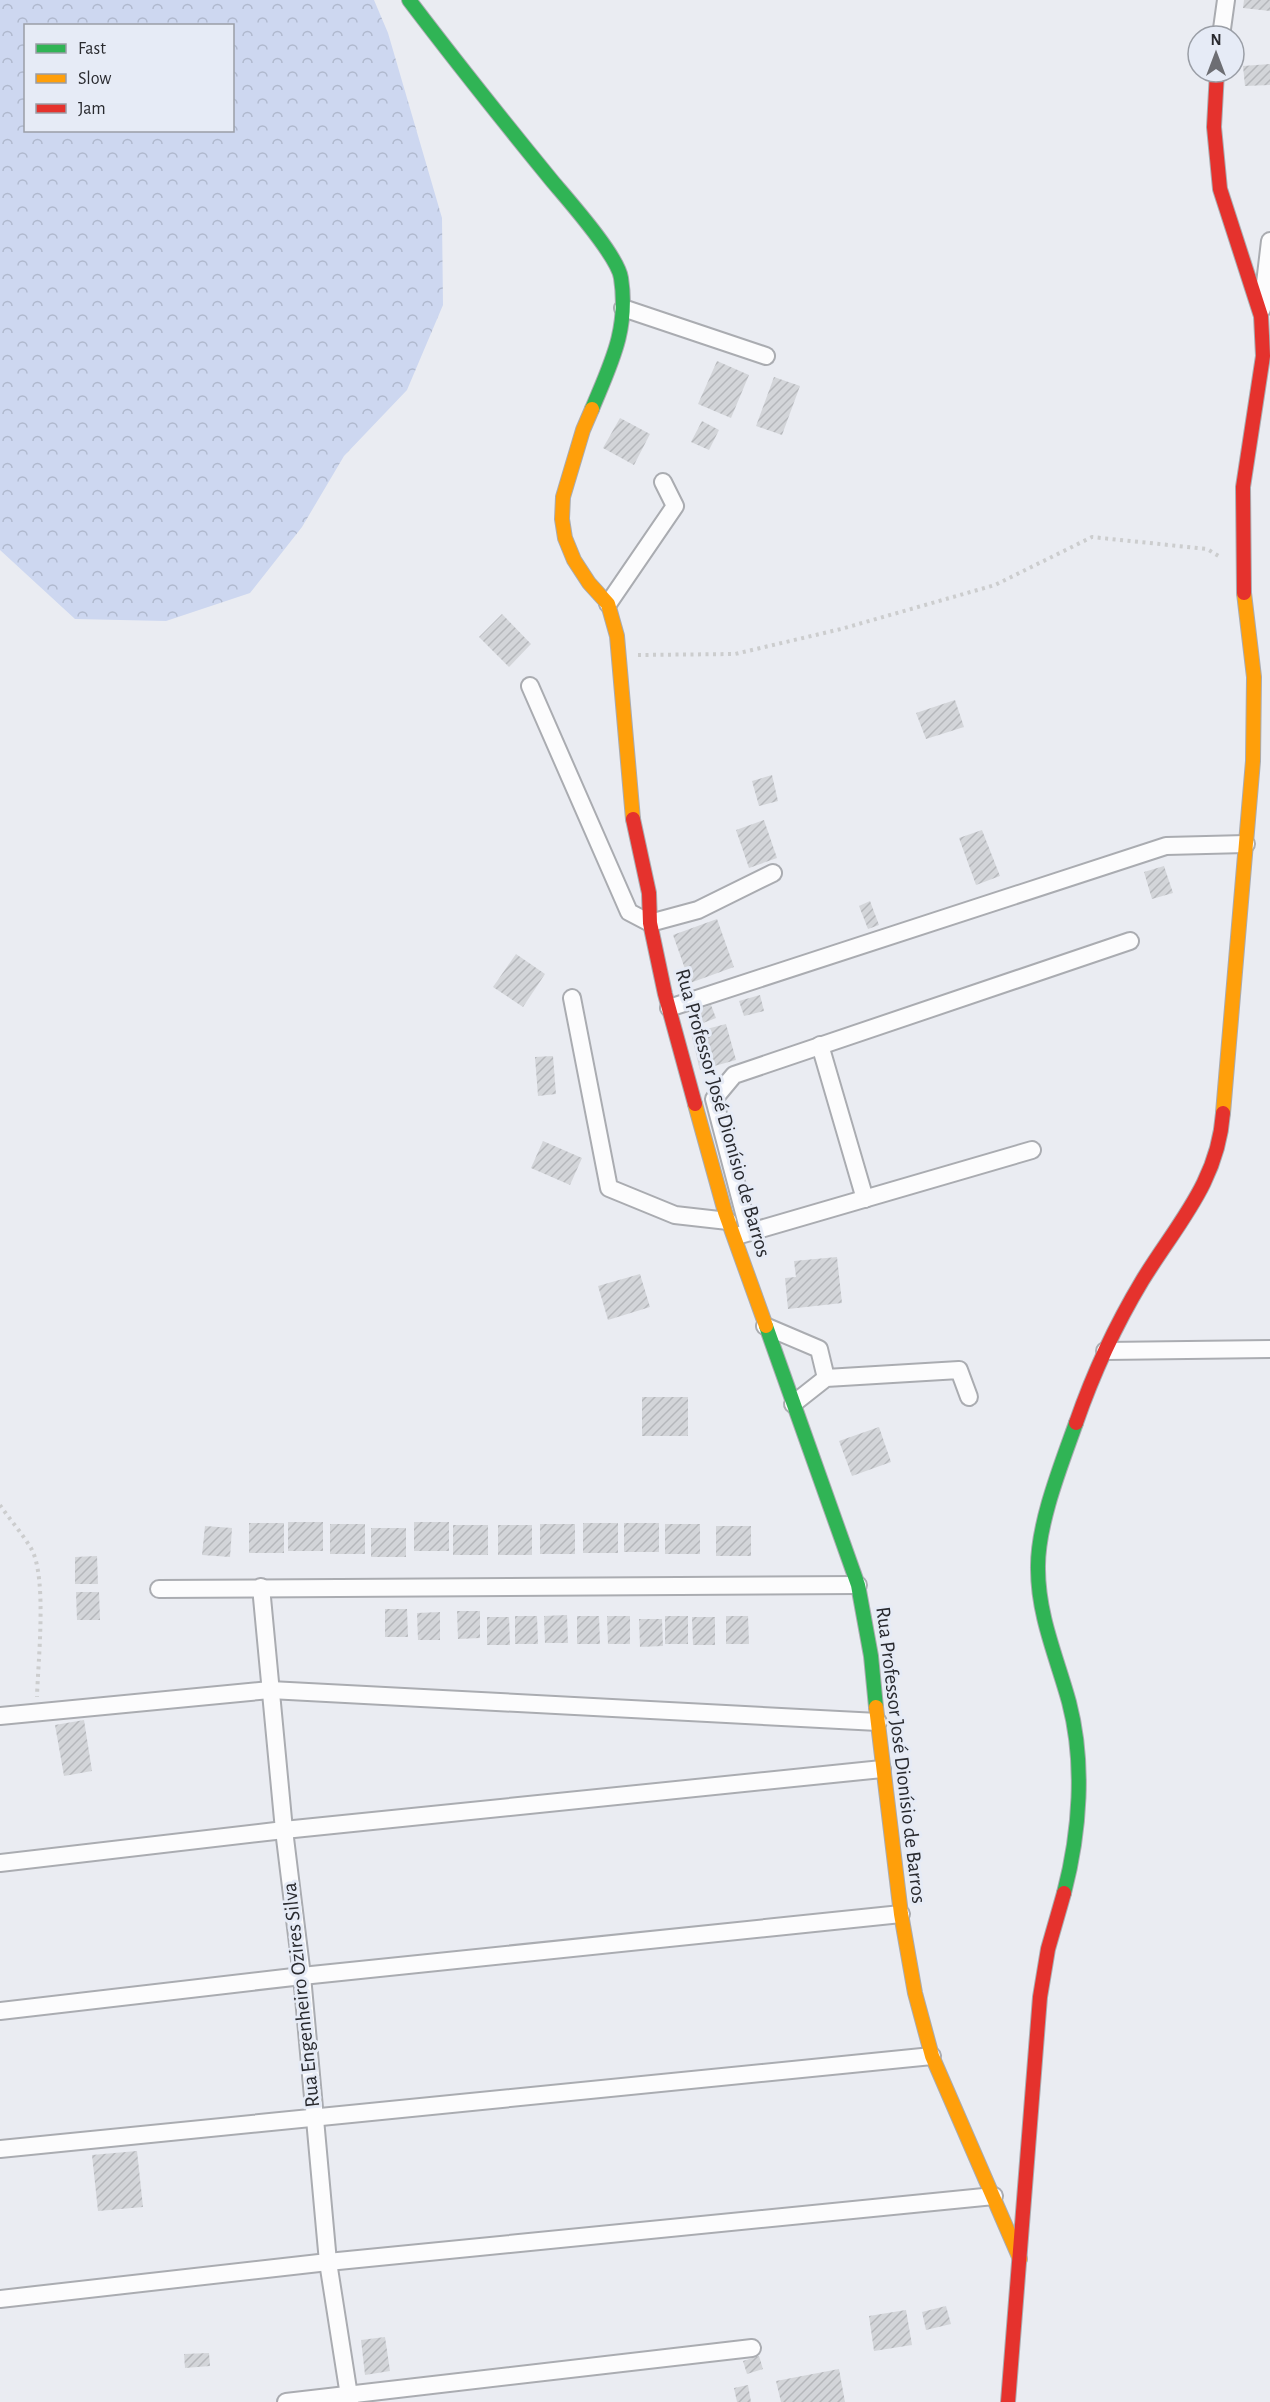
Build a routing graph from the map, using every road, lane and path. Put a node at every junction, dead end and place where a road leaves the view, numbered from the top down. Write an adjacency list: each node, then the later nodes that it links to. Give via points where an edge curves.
1 (409, 0): 6 (street, Rua Professor José Dionísio de Barros, via 600,240 621,275)
2 (1226, 0): 3 (street)
3 (1223, 24)
4 (1216, 84): 7 (street, via 1214,127 1220,189)
5 (1270, 241): 7 (street)
6 (623, 308): 8 (street); 11 (street, Rua Professor José Dionísio de Barros, via 619,343 583,430 563,497 565,538 574,560)
7 (1261, 316): 10 (street, via 1263,356 1244,487)
8 (766, 356)
9 (663, 482): 11 (street, via 675,506)
10 (1244, 570): 12 (path, via 1207,549 1092,537 995,585 841,629 735,654); 13 (street, via 1245,610)
11 (608, 604): 12 (street, Rua Professor José Dionísio de Barros)
12 (619, 655): 17 (street, Rua Professor José Dionísio de Barros, via 632,809 649,893)
13 (1262, 676): 15 (street)
14 (530, 686): 17 (street, via 629,912)
15 (1246, 844): 20 (street, via 1166,846); 27 (street, via 1222,1130 1213,1166 1192,1208 1137,1289)
16 (772, 873): 17 (street, via 698,910)
17 (650, 923): 20 (street, Rua Professor José Dionísio de Barros)
18 (1130, 941): 21 (street)
19 (572, 998): 24 (street, via 609,1188 675,1215)
20 (669, 1008): 24 (street, Rua Professor José Dionísio de Barros)
21 (820, 1046): 23 (street); 24 (street, via 734,1075 714,1099)
22 (1032, 1150): 23 (street)
23 (865, 1199): 24 (street)
24 (737, 1230): 25 (street, Rua Professor José Dionísio de Barros)
25 (765, 1326): 28 (street, via 819,1349); 30 (street, Rua Professor José Dionísio de Barros)
26 (1270, 1349): 27 (street)
27 (1105, 1352): 49 (street, via 1061,1463 1041,1540 1036,1578 1042,1616 1073,1719 1078,1758 1067,1881 1046,1958 1038,2020)
28 (826, 1378): 29 (street, via 959,1370); 30 (street)
29 (969, 1398)
30 (793, 1404): 32 (street, Rua Professor José Dionísio de Barros)
31 (0, 1505): 36 (path, via 32,1550 37,1564 40,1586)
32 (858, 1585): 33 (street); 38 (street, Rua Professor José Dionísio de Barros)
33 (261, 1587): 34 (street); 35 (street, Rua Engenheiro Ozires Silva)
34 (159, 1588)
35 (270, 1690): 36 (street); 38 (street); 40 (street, Rua Engenheiro Ozires Silva)
36 (36, 1713): 37 (street)
37 (0, 1716)
38 (878, 1722): 39 (street, Rua Professor José Dionísio de Barros)
39 (882, 1769): 40 (street); 42 (street, Rua Professor José Dionísio de Barros)
40 (284, 1830): 41 (street); 43 (street, Rua Engenheiro Ozires Silva)
41 (0, 1863)
42 (901, 1914): 43 (street); 45 (street, Rua Professor José Dionísio de Barros, via 915,1994)
43 (302, 1976): 44 (street); 46 (street, Rua Engenheiro Ozires Silva)
44 (0, 2011)
45 (932, 2056): 46 (street); 48 (street, Rua Professor José Dionísio de Barros)
46 (314, 2119): 47 (street); 50 (street, Rua Engenheiro Ozires Silva)
47 (0, 2149)
48 (994, 2196): 49 (street, Rua Professor José Dionísio de Barros); 50 (street)
49 (1020, 2259): 55 (street, Rua Professor José Dionísio de Barros)
50 (328, 2262): 51 (street); 53 (street, Rua Engenheiro Ozires Silva)
51 (0, 2299)
52 (752, 2348): 53 (street)
53 (349, 2398): 54 (street)
54 (286, 2402)
55 (1008, 2402)

